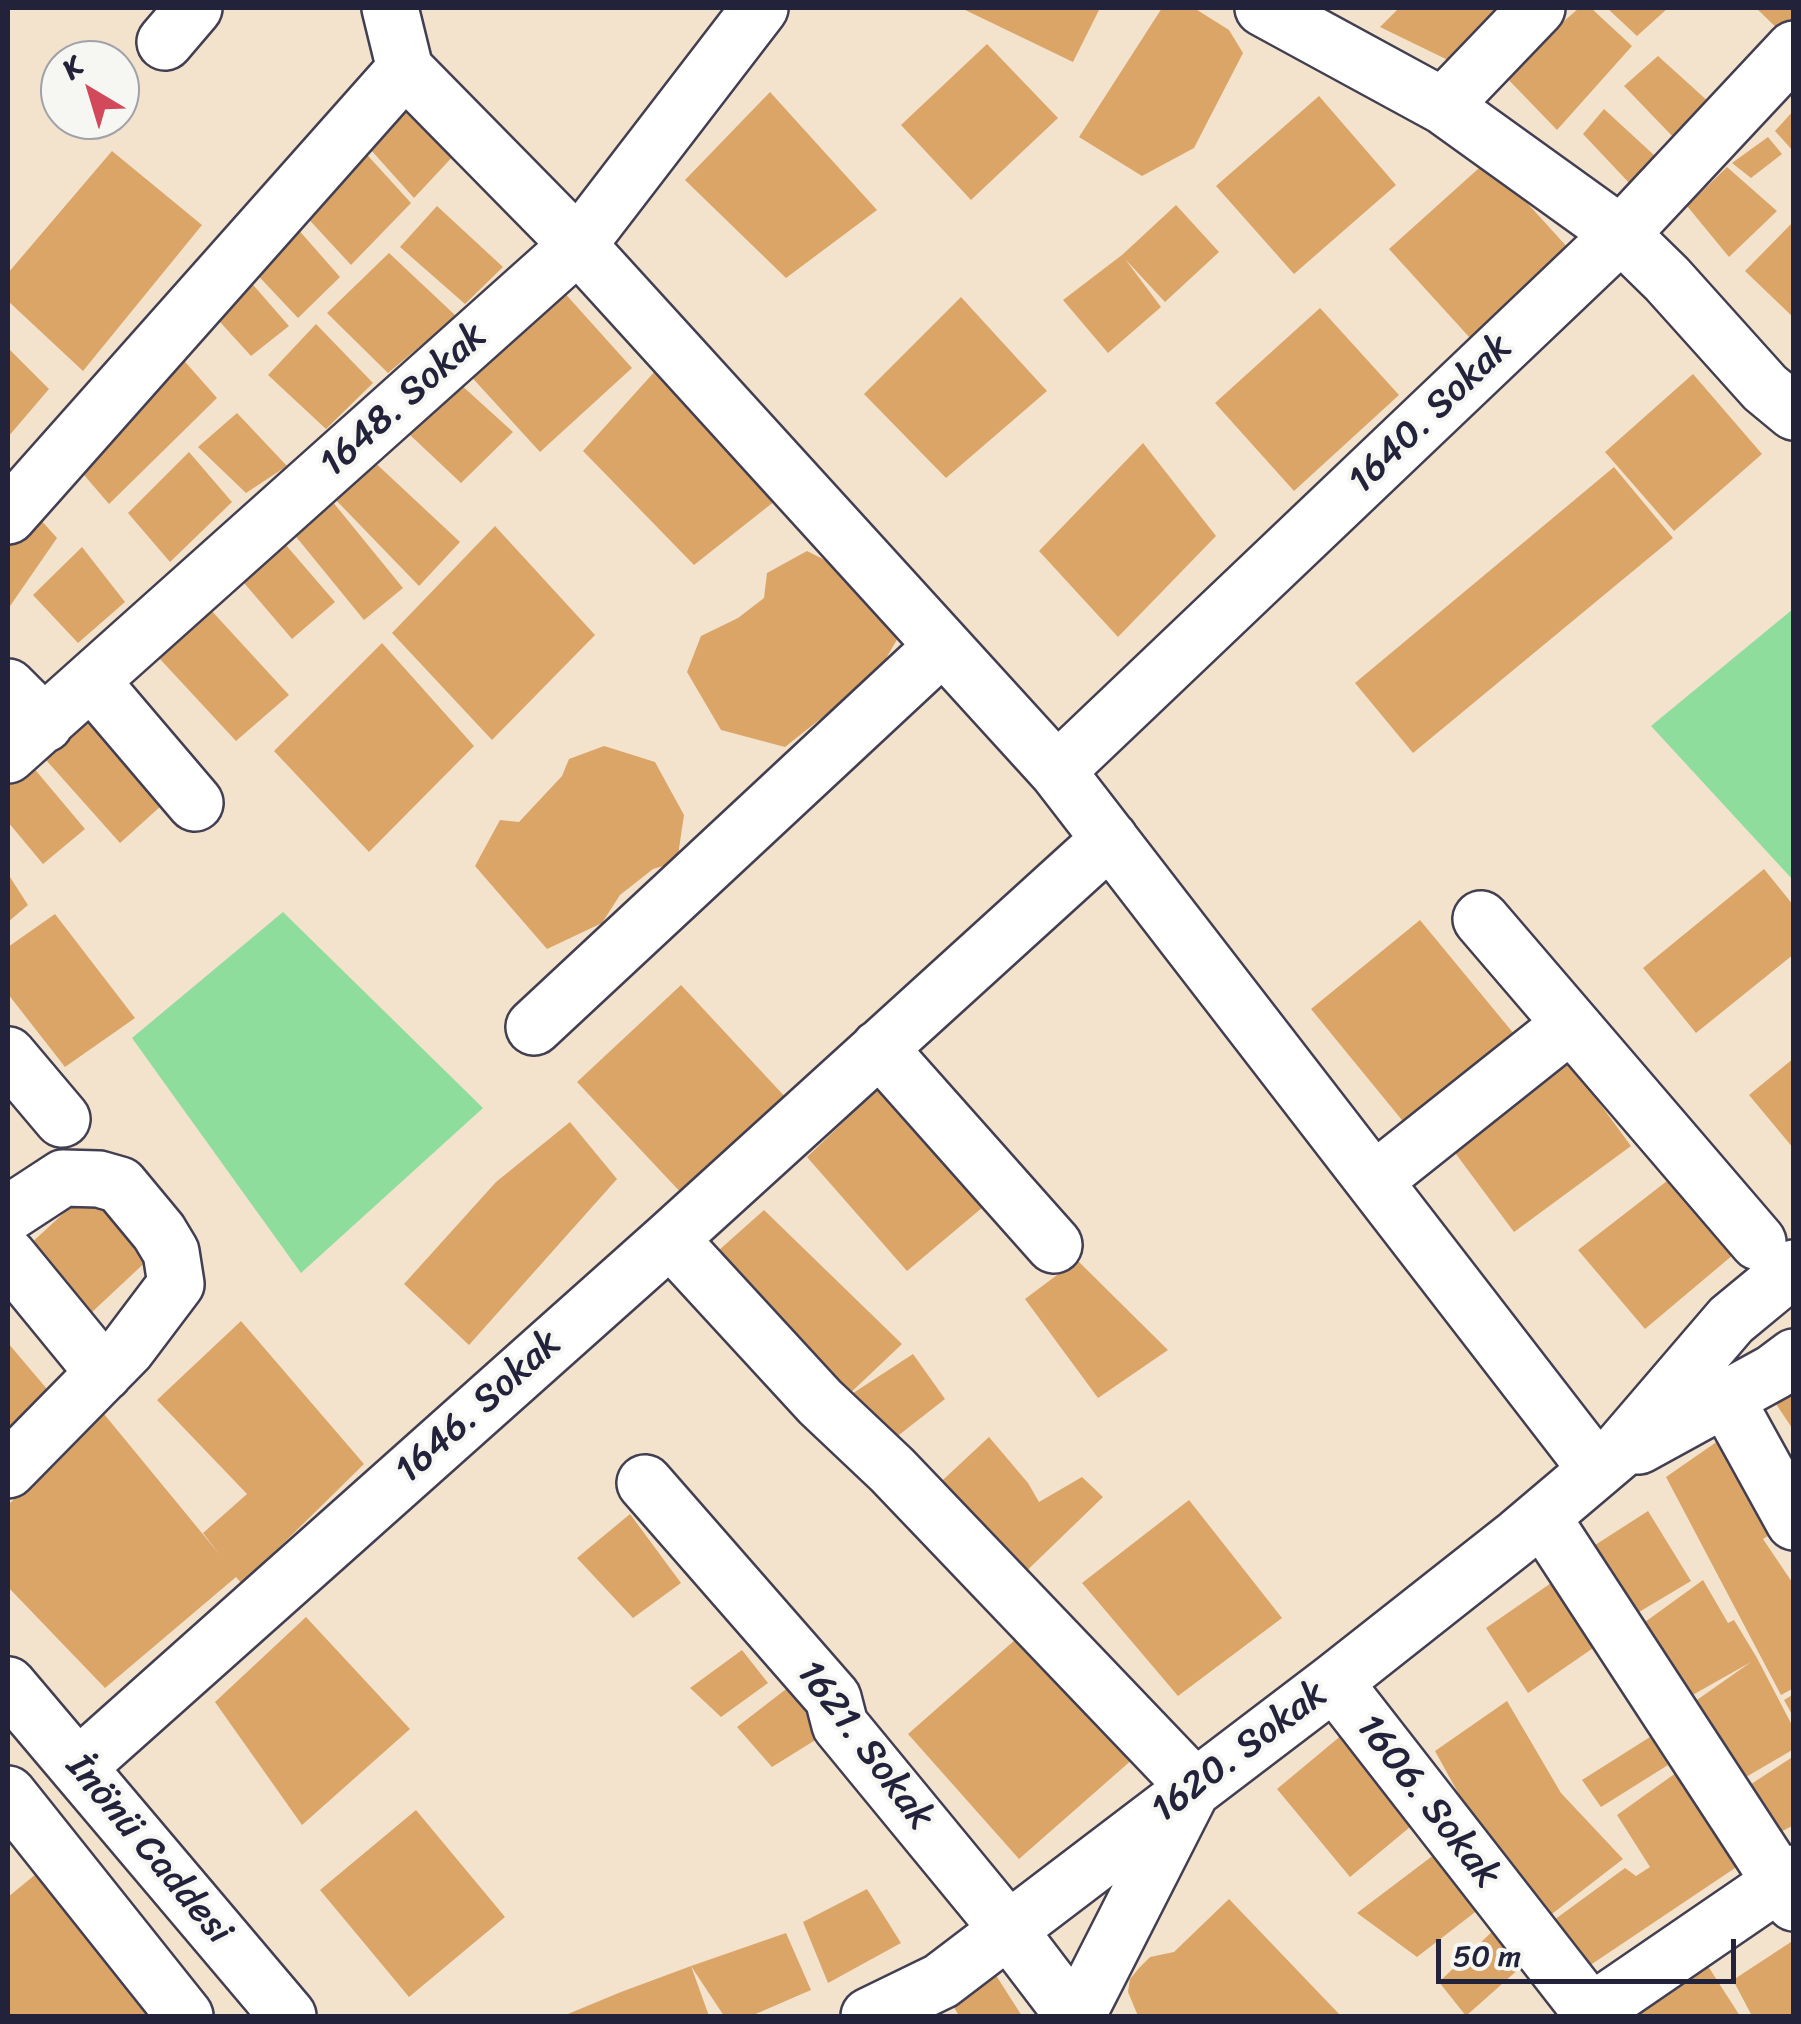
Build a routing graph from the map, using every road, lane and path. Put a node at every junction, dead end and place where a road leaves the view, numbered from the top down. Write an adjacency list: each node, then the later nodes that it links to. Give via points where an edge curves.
1 (390, 8): 6 (street)
2 (760, 8): 9 (street, 1648. Sokak)
3 (1263, 8): 7 (street)
4 (1537, 8): 7 (street)
5 (1794, 48): 8 (street, 1640. Sokak)
6 (405, 69): 9 (street); 11 (street)
7 (1443, 106): 8 (street)
8 (1620, 234): 10 (street); 15 (street, 1640. Sokak)
9 (578, 245): 12 (street); 13 (street, 1648. Sokak)
10 (1784, 386)
11 (8, 516)
12 (943, 646): 15 (street); 20 (street)
13 (92, 682): 14 (street, 1648. Sokak); 16 (street)
14 (20, 722)
15 (1057, 772): 17 (street)
16 (196, 804)
17 (1110, 839): 21 (street, 1646. Sokak); 24 (street)
18 (1481, 919): 19 (street)
19 (1571, 1024): 24 (street); 28 (street)
20 (534, 1027)
21 (879, 1048): 26 (street, 1646. Sokak); 27 (street)
22 (8, 1055): 23 (street)
23 (62, 1119)
24 (1375, 1180): 34 (street)
25 (8, 1214): 31 (street, via 64,1178 99,1179 120,1186 160,1232 176,1284)
26 (670, 1239): 40 (street, 1646. Sokak); 41 (street)
27 (1054, 1244)
28 (1776, 1255): 34 (street, via 1731,1320)
29 (8, 1256): 31 (street)
30 (1794, 1356): 32 (street)
31 (104, 1373): 33 (street)
32 (1726, 1397): 34 (street); 37 (street)
33 (8, 1470)
34 (1597, 1470): 36 (street, 1620. Sokak)
35 (644, 1483): 44 (street, 1621. Sokak, via 833,1698 840,1725)
36 (1542, 1518): 38 (street, 1620. Sokak); 43 (street)
37 (1794, 1522)
38 (1334, 1682): 41 (street, 1620. Sokak); 45 (street, 1606. Sokak)
39 (8, 1685): 40 (street, İnönü Caddesi)
40 (78, 1767): 47 (street, İnönü Caddesi)
41 (1194, 1786): 44 (street, 1620. Sokak); 49 (street)
42 (8, 1796): 46 (street, İnönü Caddesi)
43 (1789, 1886): 45 (street)
44 (1007, 1928): 48 (street, 1620. Sokak, via 941,1981); 49 (street, 1621. Sokak)
45 (1592, 2014)
46 (185, 2016)
47 (288, 2016)
48 (870, 2016)
49 (1075, 2016)

